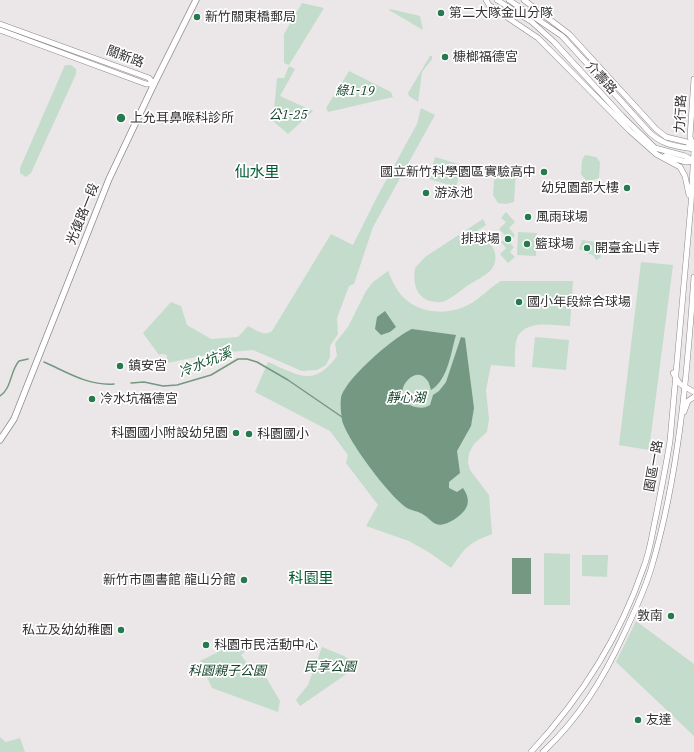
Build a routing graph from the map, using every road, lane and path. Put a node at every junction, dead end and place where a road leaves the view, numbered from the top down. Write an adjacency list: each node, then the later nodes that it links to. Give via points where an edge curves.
1 (196, 0): 9 (main road, 光復路一段)
2 (486, 0): 14 (street, 介壽路, via 489,5 538,38)
3 (497, 0): 15 (street, 介壽路, via 532,22 554,42 655,148)
4 (509, 0): 12 (street, 介壽路, via 562,36 650,133)
5 (524, 0): 11 (street, 介壽路, via 569,34 656,129 666,137)
6 (0, 24): 9 (street, 關新路, via 149,78)
7 (0, 30): 9 (street, 關新路, via 138,82)
8 (694, 79): 10 (street, 力行路)
9 (154, 84): 29 (main road, 光復路一段, via 109,179 14,419)
10 (690, 137): 11 (street); 13 (street, 力行路)
11 (687, 142): 12 (street); 13 (street)
12 (670, 145): 13 (street, 介壽路)
13 (694, 149): 15 (street, 園區一路)
14 (656, 154): 15 (street, 介壽路, via 686,162); 16 (street, 介壽路, via 680,168 685,176)
15 (694, 161): 16 (street, 園區一路)
16 (691, 204): 20 (street, 園區一路)
17 (694, 277): 18 (street, 園區一路)
18 (689, 349): 19 (street); 21 (street, 園區一路)
19 (694, 357)
20 (674, 375): 23 (street); 25 (street, 園區一路)
21 (687, 380): 22 (street); 23 (street); 24 (street, 園區一路)
22 (693, 382)
23 (680, 384): 24 (street); 25 (street)
24 (685, 388): 26 (street); 28 (street, 園區一路)
25 (673, 390): 30 (street, 園區一路, via 665,476 643,570 612,640 592,676 561,720)
26 (694, 392)
27 (694, 397): 28 (street, via 688,401)
28 (680, 425): 31 (street, 園區一路, via 664,517 650,571 633,614 584,707)
29 (0, 440)
30 (531, 752)
31 (543, 752)

